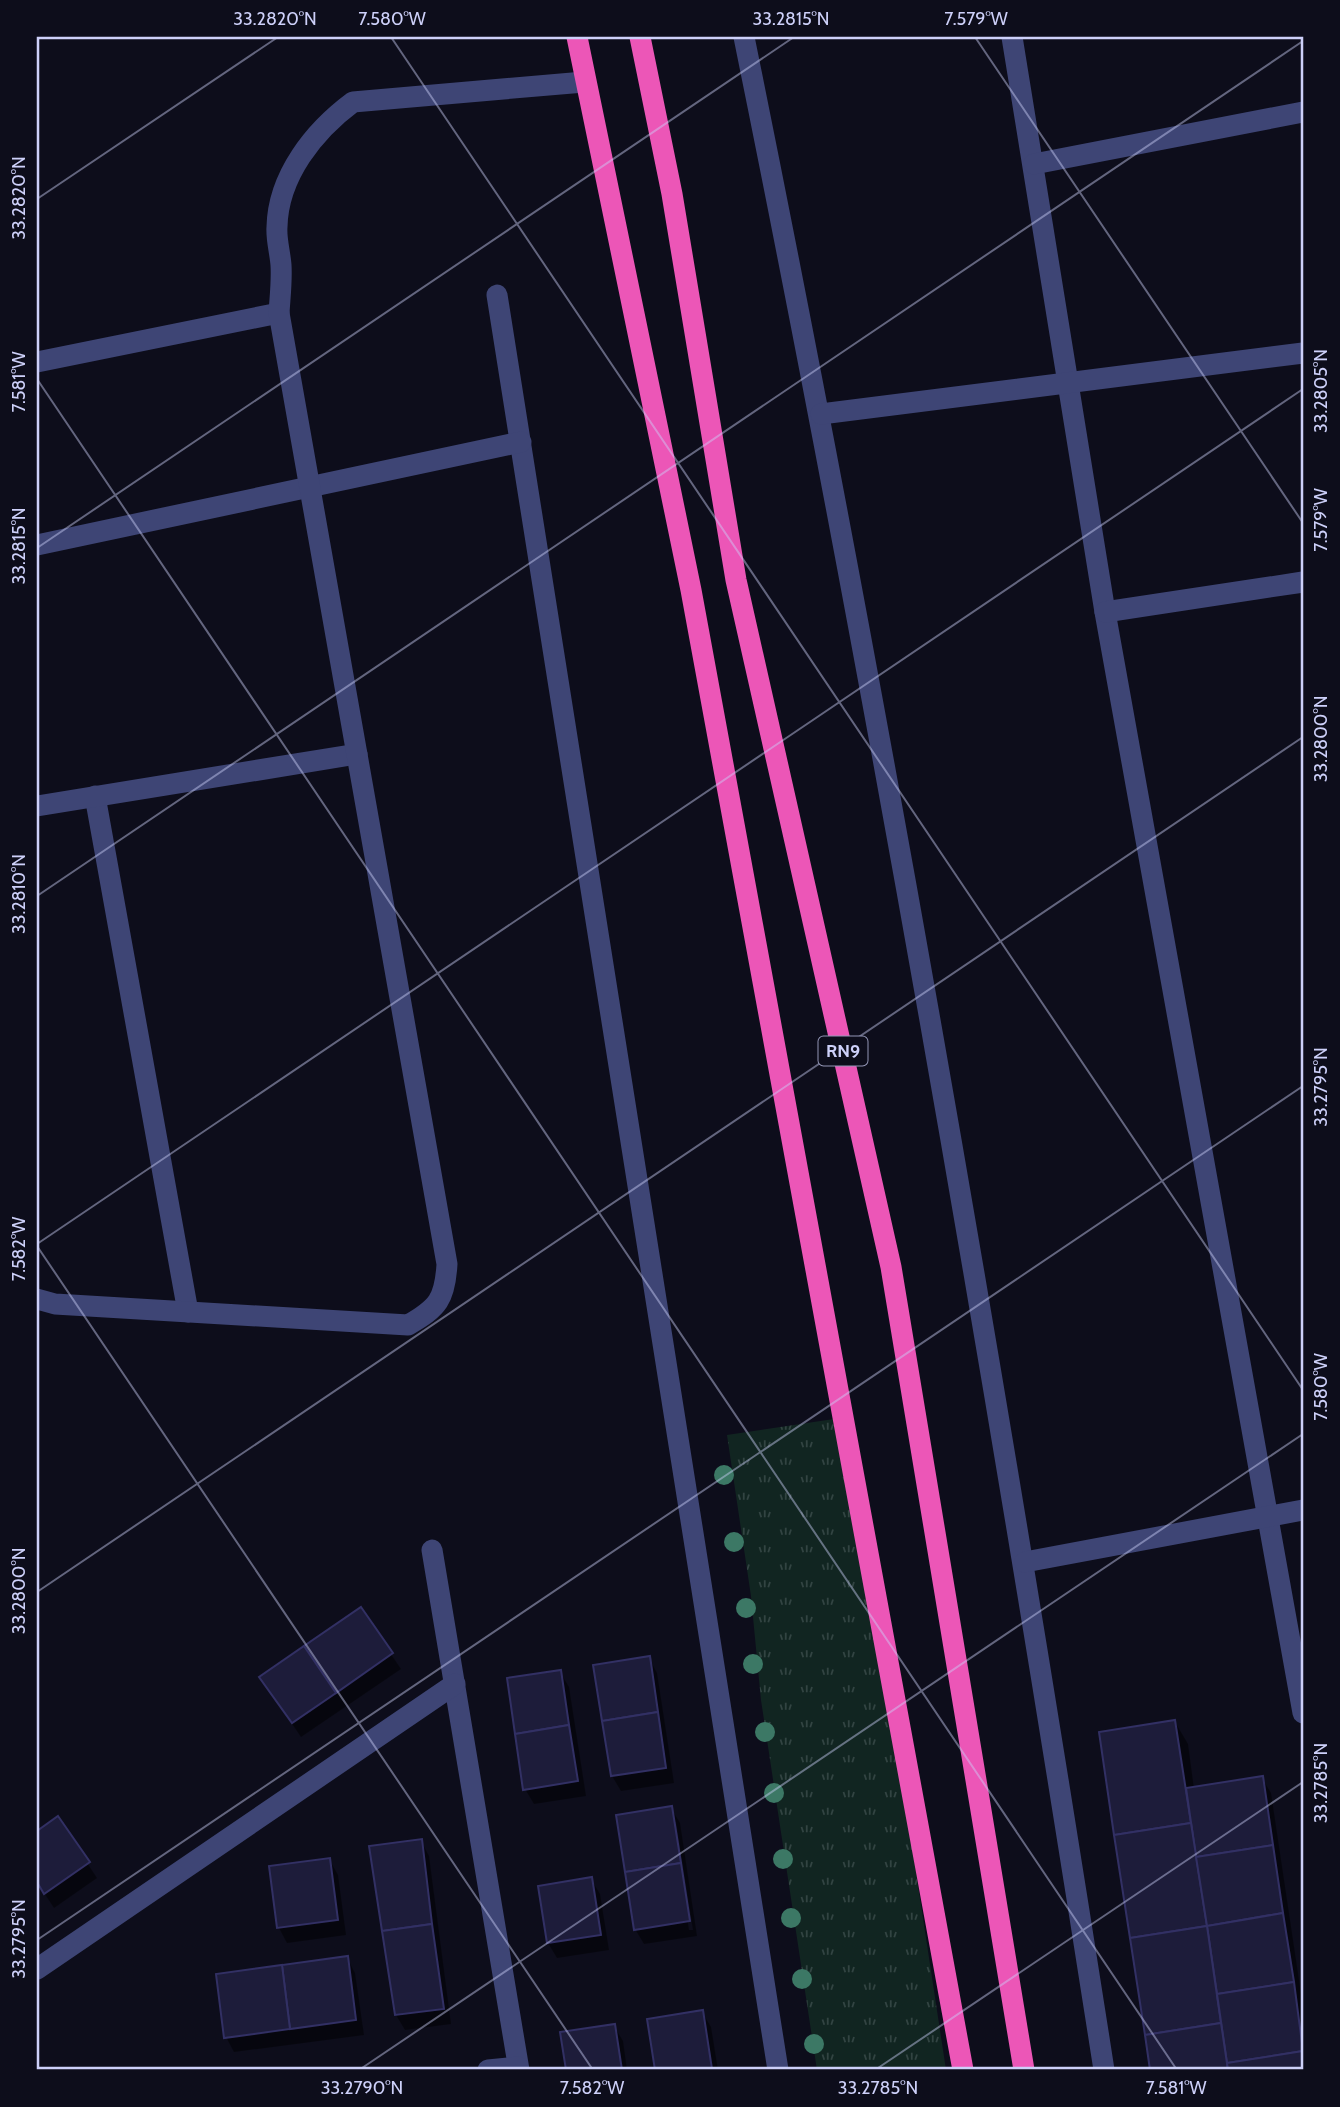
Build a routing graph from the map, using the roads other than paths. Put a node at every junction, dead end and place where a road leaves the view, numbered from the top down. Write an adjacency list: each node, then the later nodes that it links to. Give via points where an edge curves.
1 (577, 37): 5 (highway)
2 (640, 37): 35 (highway, RN9, via 672,194 736,580 891,1267)
3 (744, 37): 13 (street)
4 (1012, 37): 7 (street)
5 (584, 82): 9 (street, via 353,102 331,119 305,150 284,190 277,227); 34 (highway, via 693,604)
6 (1303, 112): 7 (street)
7 (1034, 164): 12 (street)
8 (497, 295): 14 (street)
9 (279, 313): 11 (street); 15 (street)
10 (1303, 353): 12 (street)
11 (37, 362)
12 (1066, 384): 13 (street); 18 (street)
13 (821, 414): 27 (street)
14 (521, 442): 15 (street); 33 (street)
15 (309, 486): 16 (street); 19 (street)
16 (37, 545)
17 (1303, 582): 18 (street)
18 (1105, 612): 25 (street)
19 (357, 754): 20 (street); 23 (street, via 447,1264 446,1290 431,1312 408,1325)
20 (95, 796): 21 (street); 23 (street)
21 (37, 806)
22 (37, 1299): 23 (street)
23 (188, 1312)
24 (1303, 1510): 25 (street)
25 (1267, 1517): 27 (street); 29 (street)
26 (432, 1550): 28 (street)
27 (1025, 1562): 36 (street)
28 (455, 1684): 30 (street); 31 (street)
29 (1303, 1713)
30 (37, 1969)
31 (519, 2068): 32 (street)
32 (488, 2070)
33 (778, 2070)
34 (963, 2070)
35 (1024, 2070)
36 (1104, 2070)

